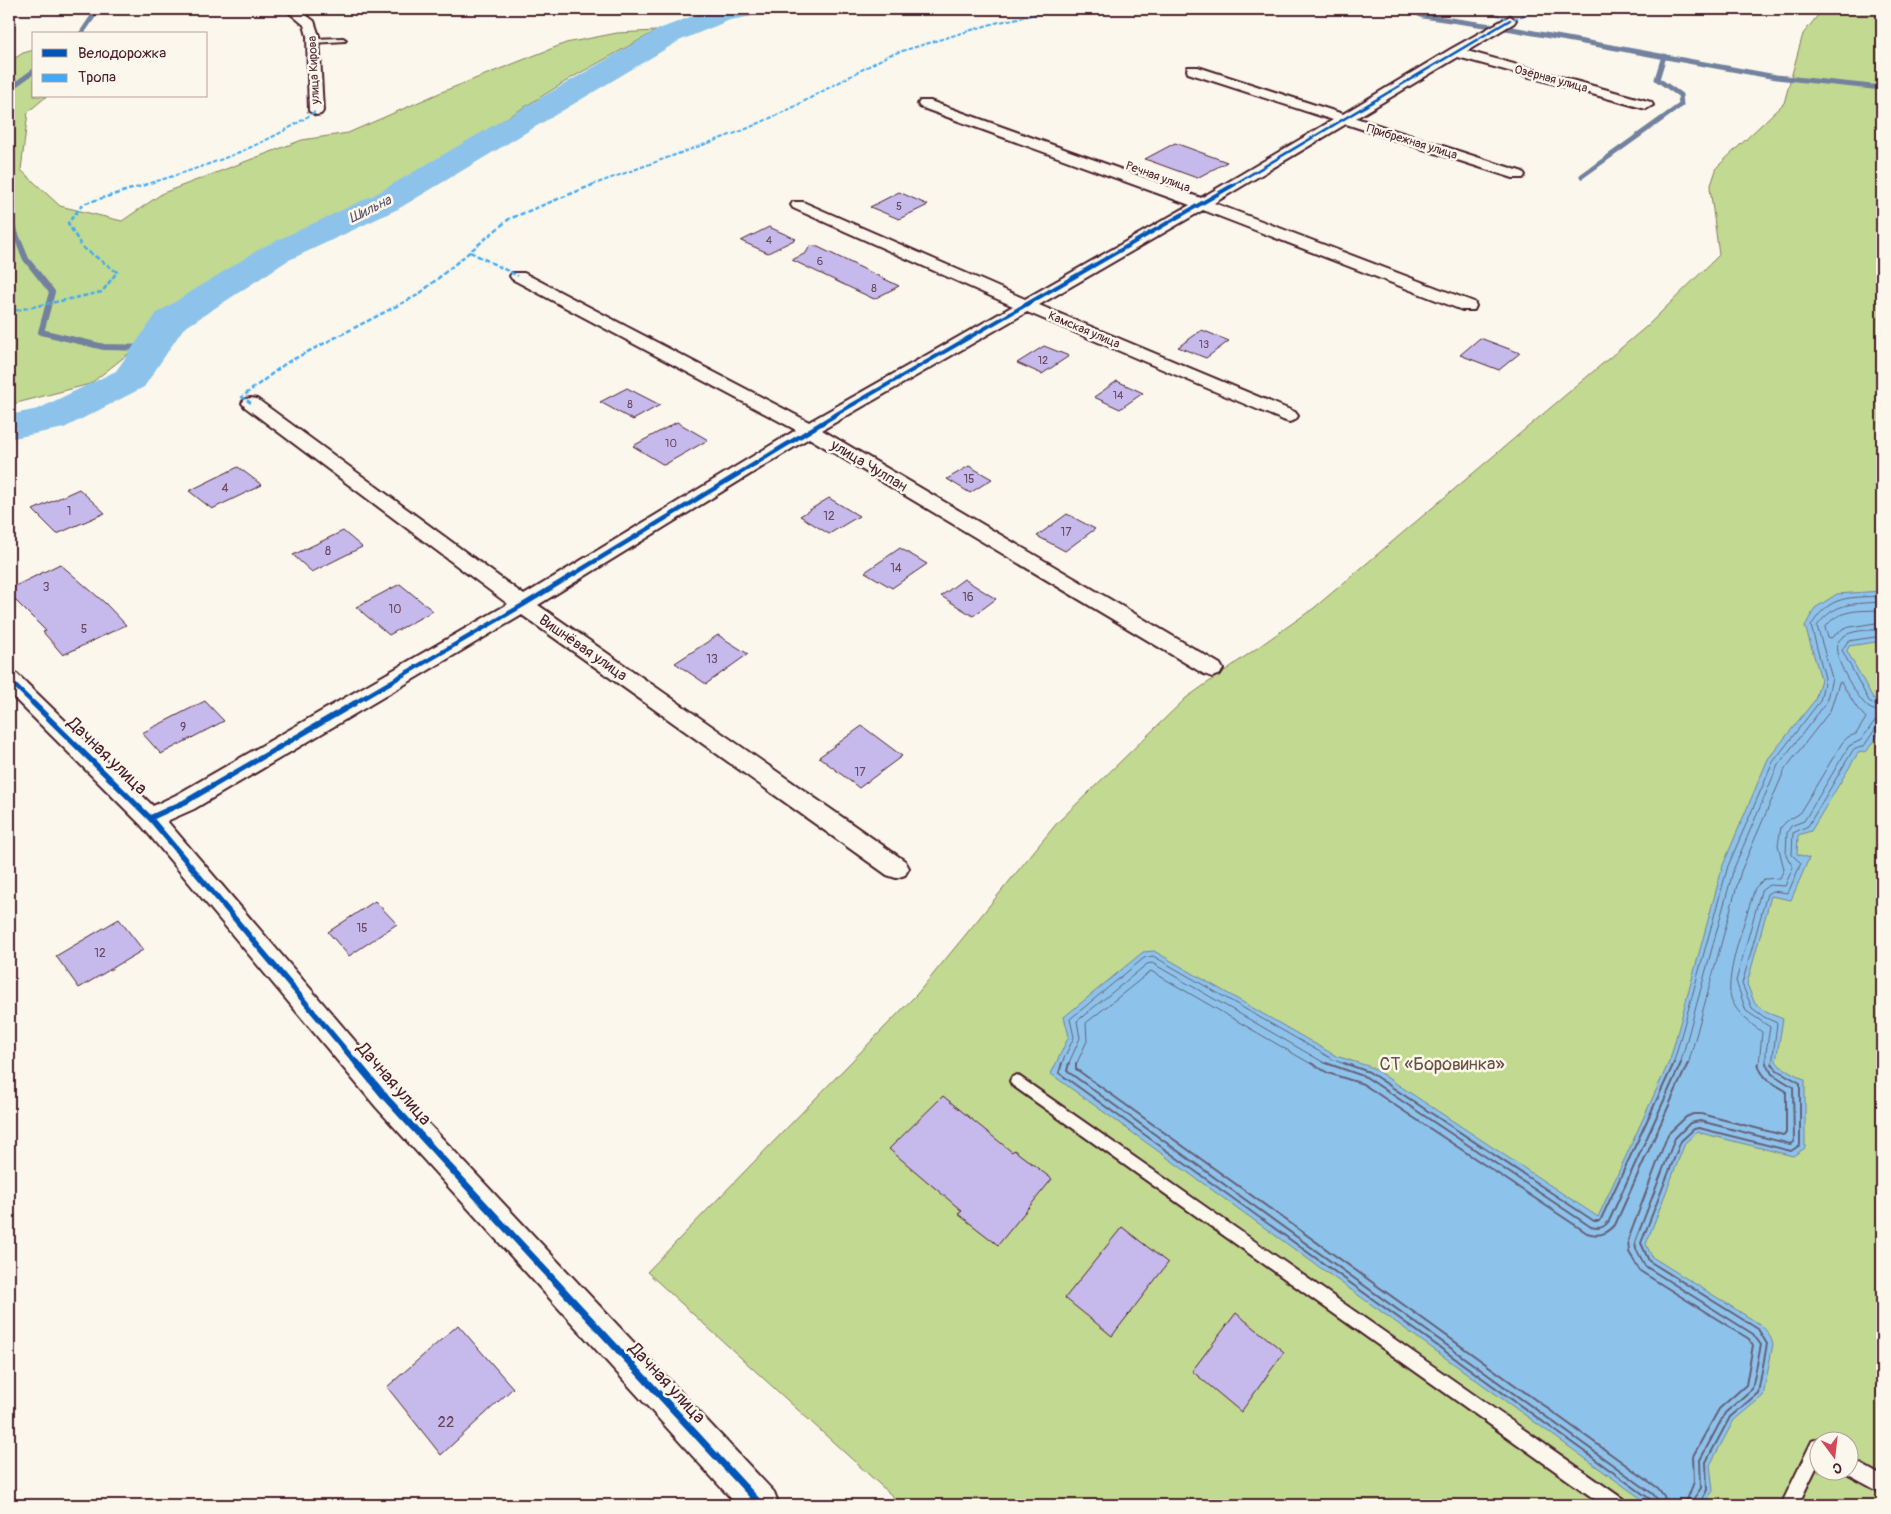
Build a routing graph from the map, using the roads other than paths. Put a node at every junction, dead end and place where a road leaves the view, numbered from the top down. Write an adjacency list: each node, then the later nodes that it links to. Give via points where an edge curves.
1 (292, 9): 4 (street, улица Кирова, via 310,24)
2 (1510, 20): 5 (street)
3 (343, 40): 4 (lane)
4 (313, 41): 9 (street, улица Кирова)
5 (1456, 52): 8 (street, Озёрная улица); 10 (street)
6 (1193, 70): 10 (street, Прибрежная улица)
7 (925, 104): 12 (street, Речная улица)
8 (1646, 105)
9 (316, 111)
10 (1342, 120): 11 (street, Прибрежная улица); 12 (street)
11 (1518, 175)
12 (1202, 204): 15 (street); 16 (street, Речная улица)
13 (798, 205): 15 (street, Камская улица)
14 (518, 276): 19 (street, улица Чулпан)
15 (1025, 305): 18 (street, Камская улица); 19 (street)
16 (1468, 306)
17 (251, 403): 20 (street, Вишнёвая улица)
18 (1289, 416)
19 (809, 430): 20 (street); 21 (street, улица Чулпан)
20 (523, 605): 23 (street, via 185,802); 24 (street, Вишнёвая улица)
21 (1212, 669)
22 (9, 680): 23 (street, Дачная улица)
23 (150, 818): 29 (street, Дачная улица, via 386,1098)
24 (896, 868)
25 (1017, 1081): 30 (lane)
26 (1808, 1467): 31 (lane)
27 (1858, 1471): 28 (lane)
28 (1882, 1485)
29 (761, 1505)
30 (1617, 1505)
31 (1789, 1505)

